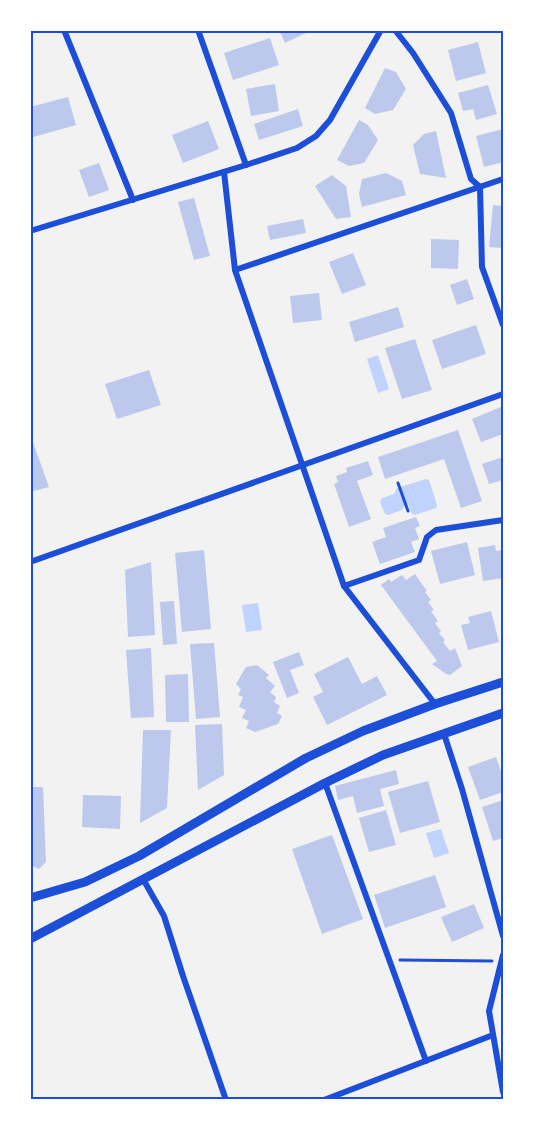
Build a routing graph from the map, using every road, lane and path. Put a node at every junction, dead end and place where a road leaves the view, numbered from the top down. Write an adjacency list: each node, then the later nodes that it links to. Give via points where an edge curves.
1 (64, 30): 9 (street)
2 (198, 30): 5 (street)
3 (381, 30): 5 (street, via 330,120 316,136)
4 (395, 30): 8 (street, via 451,113 471,180)
5 (246, 165): 6 (street)
6 (224, 172): 9 (street); 11 (street)
7 (503, 179): 8 (street)
8 (480, 187): 11 (street); 12 (street, via 482,267)
9 (133, 200): 10 (street)
10 (30, 231)
11 (235, 270): 14 (street)
12 (503, 325)
13 (503, 394): 14 (street)
14 (301, 465): 18 (street); 19 (street)
15 (398, 483): 16 (path)
16 (408, 511)
17 (503, 520): 19 (street, via 436,530 427,537 419,560)
18 (30, 561)
19 (344, 586): 21 (street)
20 (503, 682): 21 (main road)
21 (435, 705): 26 (main road, via 363,731 306,758 139,856 85,882)
22 (503, 713): 23 (main road)
23 (444, 734): 24 (main road, via 383,755); 27 (street)
24 (325, 783): 25 (main road); 30 (street)
25 (143, 879): 28 (main road); 34 (street, via 164,916)
26 (30, 898)
27 (503, 936)
28 (30, 939)
29 (502, 958): 30 (path); 31 (street, via 489,1011)
30 (389, 960): 32 (street)
31 (493, 1035): 32 (street); 33 (street)
32 (426, 1061): 35 (street)
33 (502, 1087)
34 (226, 1100)
35 (326, 1100)

